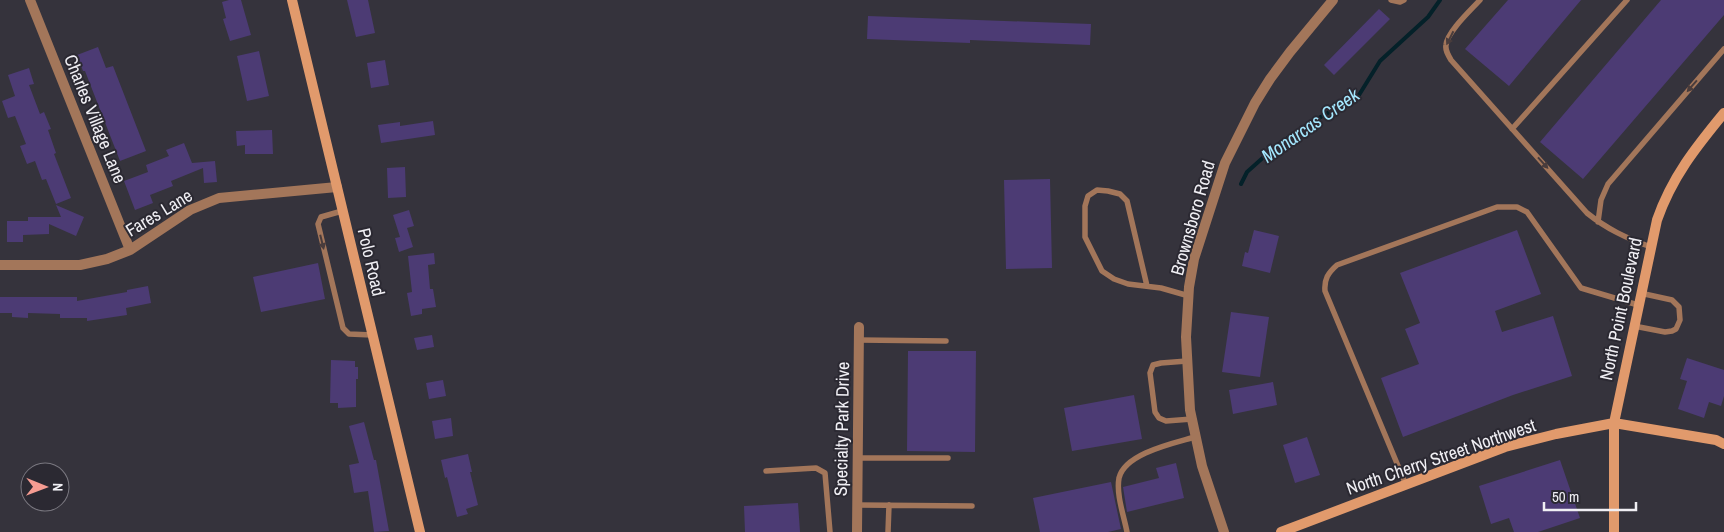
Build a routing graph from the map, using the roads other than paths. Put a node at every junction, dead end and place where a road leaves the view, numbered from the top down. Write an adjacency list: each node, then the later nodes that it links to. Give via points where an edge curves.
1 (30, 0): 15 (street, Charles Village Lane)
2 (292, 0): 11 (main road, Polo Road)
3 (1333, 0): 19 (street, Brownsboro Road, via 1270,79 1225,163 1194,259)
4 (1391, 0): 5 (lane)
5 (1404, 0)
6 (1480, 0): 10 (lane, one-way to 10, via 1449,35 1446,49 1450,60)
7 (1627, 0): 10 (lane)
8 (1724, 49): 13 (lane, one-way to 13, via 1608,184 1601,200)
9 (1724, 113): 14 (main road, North Point Boulevard, via 1677,174 1664,198)
10 (1512, 129): 13 (lane, one-way to 13)
11 (337, 187): 12 (main road, Polo Road); 15 (street, Fares Lane, via 219,198 190,210)
12 (342, 210): 23 (main road, Polo Road); 23 (lane, one-way to 23, via 321,217 318,224 345,332)
13 (1598, 222): 14 (lane)
14 (1650, 247): 18 (main road, North Point Boulevard)
15 (130, 250): 16 (street, Fares Lane, via 80,265)
16 (0, 265)
17 (1147, 286): 17 (lane, via 1128,284 1102,270 1085,237 1085,206 1088,196 1097,190 1120,194 1128,201); 19 (lane)
18 (1640, 293): 20 (main road, North Point Boulevard); 21 (lane, via 1672,300 1680,310 1680,320 1676,329 1669,332)
19 (1189, 296): 26 (street, Brownsboro Road)
20 (1638, 305): 21 (main road, North Point Boulevard); 34 (lane, via 1581,288 1527,212 1517,206 1497,207 1337,265 1328,274 1325,292)
21 (1634, 326): 28 (main road, North Point Boulevard)
22 (859, 327): 24 (street, Specialty Park Drive)
23 (372, 335): 38 (main road, Polo Road)
24 (859, 340): 25 (lane); 31 (street, Specialty Park Drive)
25 (946, 341)
26 (1187, 361): 27 (street, Brownsboro Road); 27 (lane, via 1153,364 1150,373 1155,412 1159,418 1166,422)
27 (1192, 419): 29 (street, Brownsboro Road)
28 (1614, 423): 30 (main road); 34 (main road, North Cherry Street Northwest, via 1505,447); 45 (main road, North Point Boulevard)
29 (1195, 437): 42 (lane, via 1147,452 1121,473 1119,489); 43 (street, Brownsboro Road)
30 (1724, 444)
31 (858, 458): 32 (lane); 35 (street, Specialty Park Drive)
32 (948, 458)
33 (766, 471): 39 (lane, via 816,468 825,473)
34 (1406, 485): 44 (main road, North Cherry Street Northwest)
35 (858, 505): 36 (lane); 40 (street, Specialty Park Drive)
36 (889, 506): 37 (lane); 41 (lane)
37 (972, 506)
38 (420, 532)
39 (830, 532)
40 (857, 532)
41 (888, 532)
42 (1127, 532)
43 (1224, 532)
44 (1281, 532)
45 (1614, 532)

